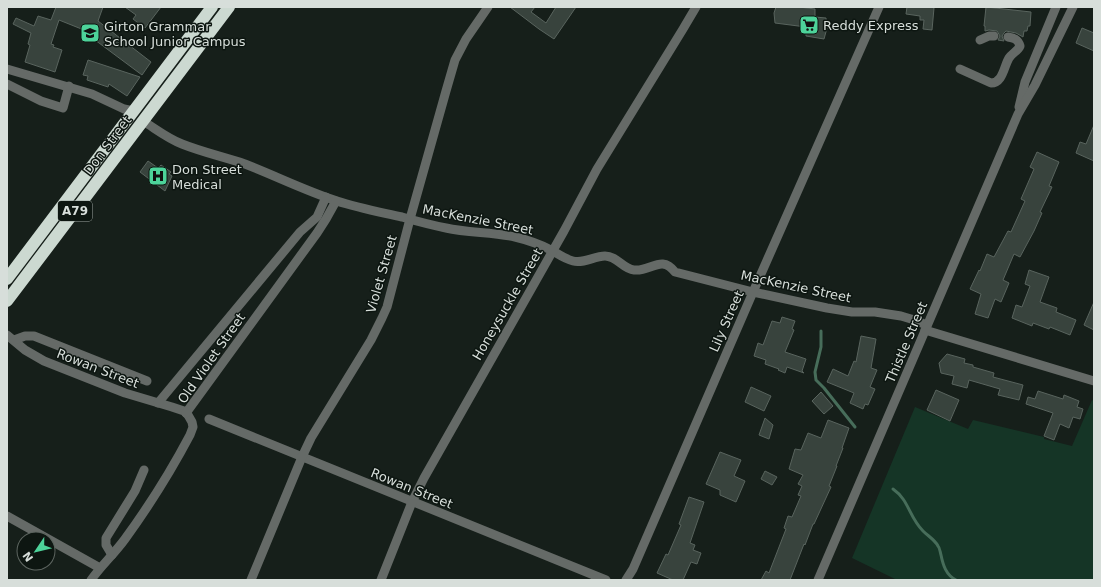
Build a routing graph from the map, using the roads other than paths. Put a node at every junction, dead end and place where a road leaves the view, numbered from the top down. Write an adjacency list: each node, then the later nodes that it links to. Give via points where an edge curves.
1 (212, 7): 14 (highway, Don Street / A79)
2 (229, 7): 16 (highway, Don Street / A79)
3 (488, 7): 22 (street, Violet Street, via 466,39 456,60)
4 (696, 7): 23 (street, Honeysuckle Street, via 597,169)
5 (879, 7): 25 (street, Lily Street)
6 (1056, 7): 18 (street, Thistle Street, via 1022,90)
7 (1073, 7): 18 (street, Thistle Street)
8 (994, 36): 10 (street)
9 (1008, 37): 12 (street, via 1019,42 1020,46 996,83)
10 (980, 40)
11 (7, 69): 15 (street)
12 (960, 69)
13 (7, 84): 15 (street, via 39,100 63,108)
14 (154, 85): 16 (highway); 17 (highway, Don Street / A79)
15 (69, 86): 17 (street, via 92,94)
16 (164, 93): 19 (highway, Don Street / A79)
17 (132, 114): 19 (highway); 24 (highway, Don Street / A79)
18 (1018, 114): 27 (street, Thistle Street)
19 (143, 121): 20 (street, MacKenzie Street, via 181,144 245,164); 26 (highway, Don Street / A79)
20 (326, 197): 21 (street, MacKenzie Street); 31 (street, Old Violet Street, via 317,217 300,232)
21 (336, 201): 22 (street, MacKenzie Street); 32 (street, Old Violet Street, via 317,233)
22 (410, 219): 23 (street, MacKenzie Street, via 456,230 514,236); 34 (street, Violet Street, via 391,295 382,318)
23 (552, 251): 25 (street, MacKenzie Street, via 575,262 608,256 633,270 664,264 675,272); 36 (street, Honeysuckle Street)
24 (7, 279)
25 (753, 292): 27 (street, MacKenzie Street, via 841,310 896,315 911,319); 44 (street, Lily Street)
26 (7, 301)
27 (926, 328): 30 (street, MacKenzie Street, via 953,339); 45 (street, Thistle Street)
28 (11, 340): 29 (street, via 34,336); 31 (street, Rowan Street, via 44,361)
29 (147, 381)
30 (1094, 381)
31 (158, 403): 32 (street, Rowan Street)
32 (186, 413): 38 (street, Old Violet Street, via 192,422 190,435 138,520)
33 (209, 419): 34 (street, Rowan Street)
34 (302, 457): 36 (street, Rowan Street); 41 (street, Violet Street)
35 (144, 470): 38 (street, via 135,491 106,538 106,545)
36 (412, 502): 42 (street, Honeysuckle Street); 43 (street, Rowan Street)
37 (7, 516): 39 (street)
38 (112, 555): 39 (street, Old Violet Street)
39 (100, 568): 40 (street, Old Violet Street)
40 (91, 580)
41 (251, 580)
42 (381, 580)
43 (606, 580)
44 (626, 580)
45 (818, 580)

